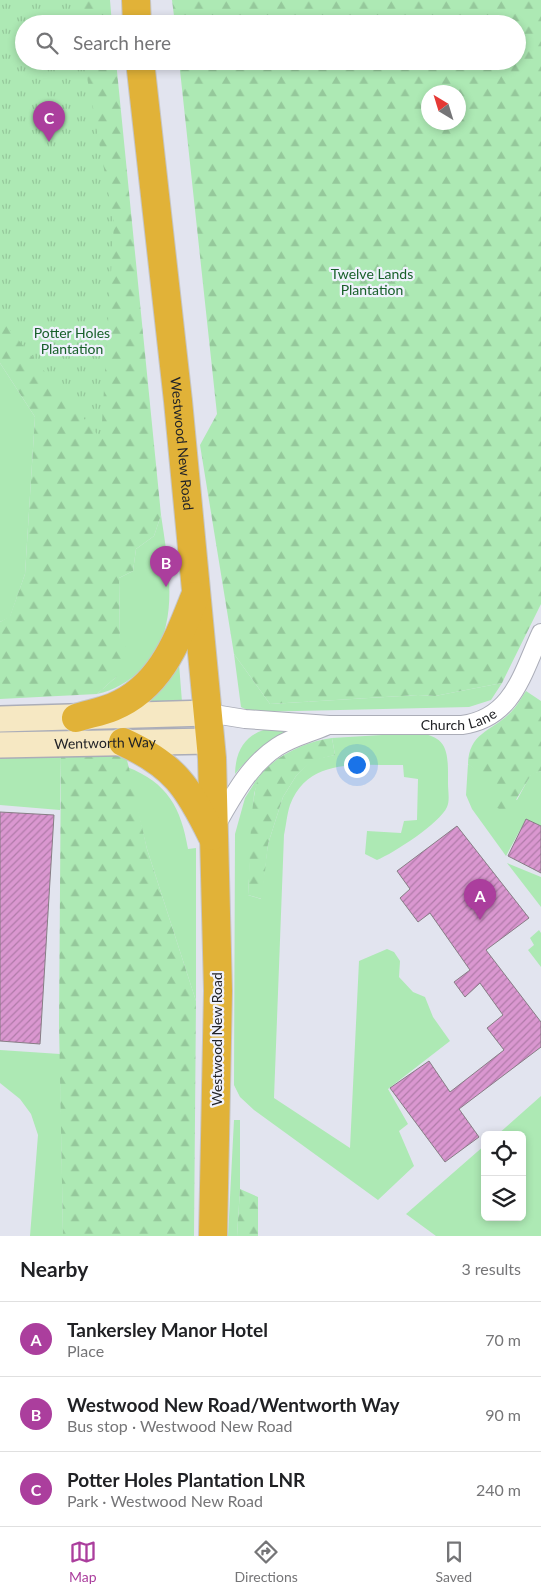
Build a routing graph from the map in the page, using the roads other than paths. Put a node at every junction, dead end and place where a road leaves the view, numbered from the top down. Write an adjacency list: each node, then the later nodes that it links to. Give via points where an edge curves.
1 (136, 0): 2 (highway)
2 (137, 15)
3 (141, 70): 4 (highway, Westwood New Road)
4 (196, 592): 6 (highway, Westwood New Road); 7 (highway, via 170,655 144,688 112,708)
5 (541, 633): 9 (street, Church Lane, via 517,685 504,705 489,718 462,725)
6 (208, 713): 7 (street, Wentworth Way); 9 (street, Church Lane); 10 (highway, Westwood New Road)
7 (76, 718): 8 (street, Wentworth Way)
8 (0, 719)
9 (329, 725): 13 (street, Church Lane, via 291,739 264,758 238,789)
10 (210, 741): 11 (street, Wentworth Way); 13 (highway, Westwood New Road)
11 (123, 742): 12 (street, Wentworth Way); 13 (highway, via 144,751 170,769)
12 (0, 745)
13 (215, 834): 14 (highway, Westwood New Road, via 218,991)
14 (213, 1236)

